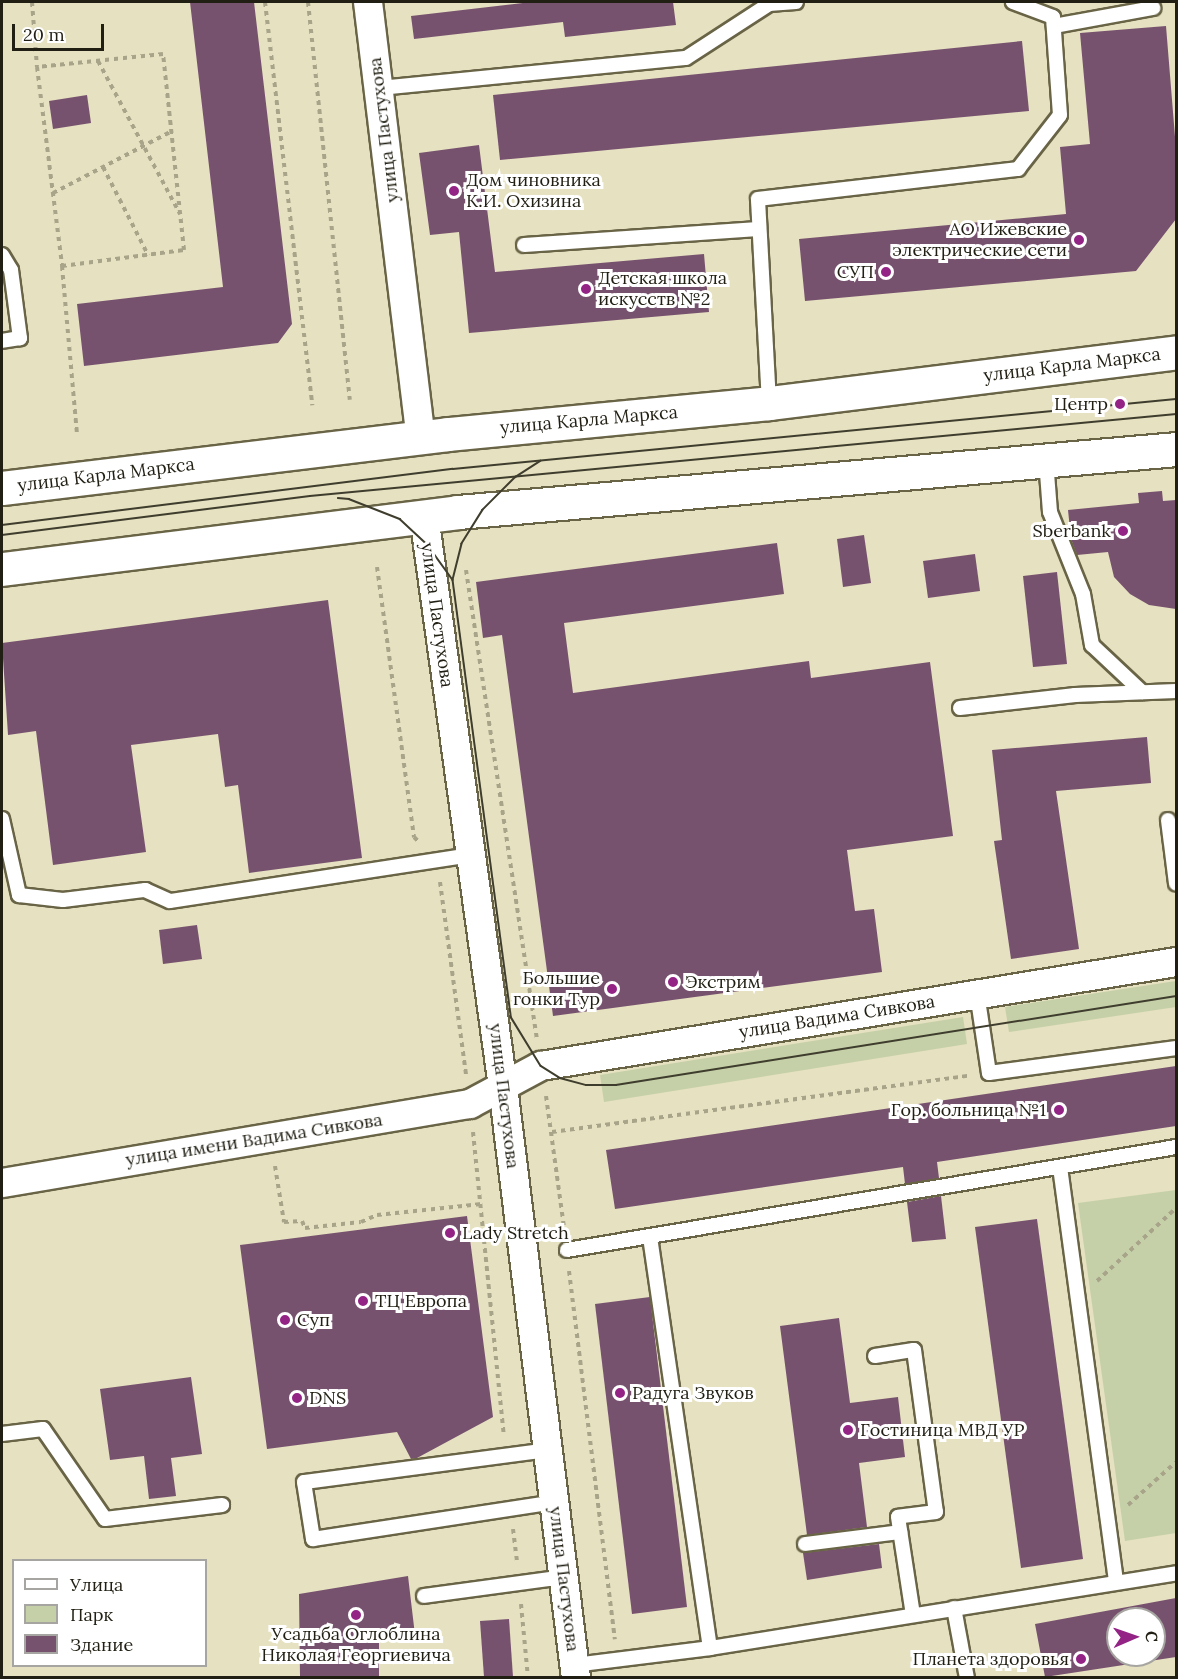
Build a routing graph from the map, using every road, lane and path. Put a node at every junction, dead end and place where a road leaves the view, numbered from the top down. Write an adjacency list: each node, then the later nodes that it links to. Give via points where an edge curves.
1 (32, 2): 10 (path)
2 (265, 2): 26 (path)
3 (308, 2): 24 (path)
4 (368, 2): 11 (street, улица Пастухова)
5 (796, 2): 11 (lane, via 769,4 686,58)
6 (1013, 2): 8 (lane, via 1053,17)
7 (1153, 8): 8 (lane)
8 (1054, 26): 17 (lane, via 1060,116 1018,169 758,199)
9 (98, 61): 10 (path); 12 (path, via 163,54); 13 (path)
10 (37, 67): 15 (path)
11 (379, 88): 28 (street, улица Пастухова)
12 (172, 131): 13 (path); 16 (path)
13 (144, 146): 14 (path); 16 (path)
14 (103, 167): 15 (path); 20 (path)
15 (53, 193): 21 (path)
16 (181, 216): 20 (path, via 184,250)
17 (758, 229): 18 (lane); 25 (lane)
18 (524, 245)
19 (2, 255): 22 (lane, via 11,270 20,338)
20 (148, 255): 21 (path)
21 (62, 267): 27 (path)
22 (2, 341)
23 (1176, 352): 25 (main road, улица Карла Маркса)
24 (350, 400)
25 (769, 403): 28 (main road, улица Карла Маркса)
26 (312, 405)
27 (77, 435)
28 (421, 437): 31 (main road, улица Карла Маркса)
29 (1176, 448): 30 (main road)
30 (1046, 460): 32 (main road); 36 (lane, via 1050,512 1083,594 1092,645)
31 (2, 488)
32 (424, 516): 33 (main road); 40 (street, улица Пастухова)
33 (2, 569)
34 (466, 570): 45 (path)
35 (1176, 691): 36 (lane)
36 (1142, 692): 37 (lane, via 1075,694)
37 (960, 708)
38 (2, 819): 40 (lane, via 19,895 63,900 145,890 170,901)
39 (1168, 820): 41 (lane)
40 (470, 855): 47 (street, улица Пастухова)
41 (1176, 883)
42 (1176, 962): 43 (street, улица Вадима Сивкова)
43 (977, 993): 45 (street, улица Вадима Сивкова); 46 (lane)
44 (1176, 1048): 46 (lane)
45 (541, 1066): 47 (street, улица Вадима Сивкова)
46 (989, 1073): 55 (path, via 552,1132)
47 (503, 1087): 51 (street, улица имени Вадима Сивкова, via 470,1104); 59 (street, улица Пастухова)
48 (1176, 1147): 50 (lane)
49 (274, 1157): 52 (path, via 284,1222 302,1221 305,1228 361,1222 377,1215)
50 (1060, 1167): 54 (lane); 56 (lane)
51 (2, 1183)
52 (480, 1204)
53 (1176, 1208): 56 (path)
54 (650, 1237): 55 (lane); 72 (lane)
55 (567, 1250): 73 (path, via 605,1577)
56 (1078, 1299): 63 (lane)
57 (875, 1356): 64 (lane, via 914,1350 936,1512 898,1517)
58 (2, 1434): 62 (lane, via 43,1429 105,1519)
59 (548, 1450): 61 (street, улица Пастухова); 61 (lane, via 304,1482 313,1539)
60 (1176, 1462): 63 (path)
61 (554, 1502): 67 (street, улица Пастухова)
62 (222, 1505)
63 (1108, 1524): 68 (lane)
64 (900, 1532): 65 (lane); 71 (lane)
65 (805, 1544)
66 (1176, 1573): 68 (lane)
67 (564, 1577): 69 (lane); 74 (street, улица Пастухова)
68 (1116, 1582): 70 (lane)
69 (424, 1596)
70 (954, 1608): 71 (lane); 75 (lane)
71 (913, 1615): 72 (lane)
72 (710, 1648): 73 (lane)
73 (619, 1660): 74 (lane)
74 (575, 1671)
75 (967, 1677)

